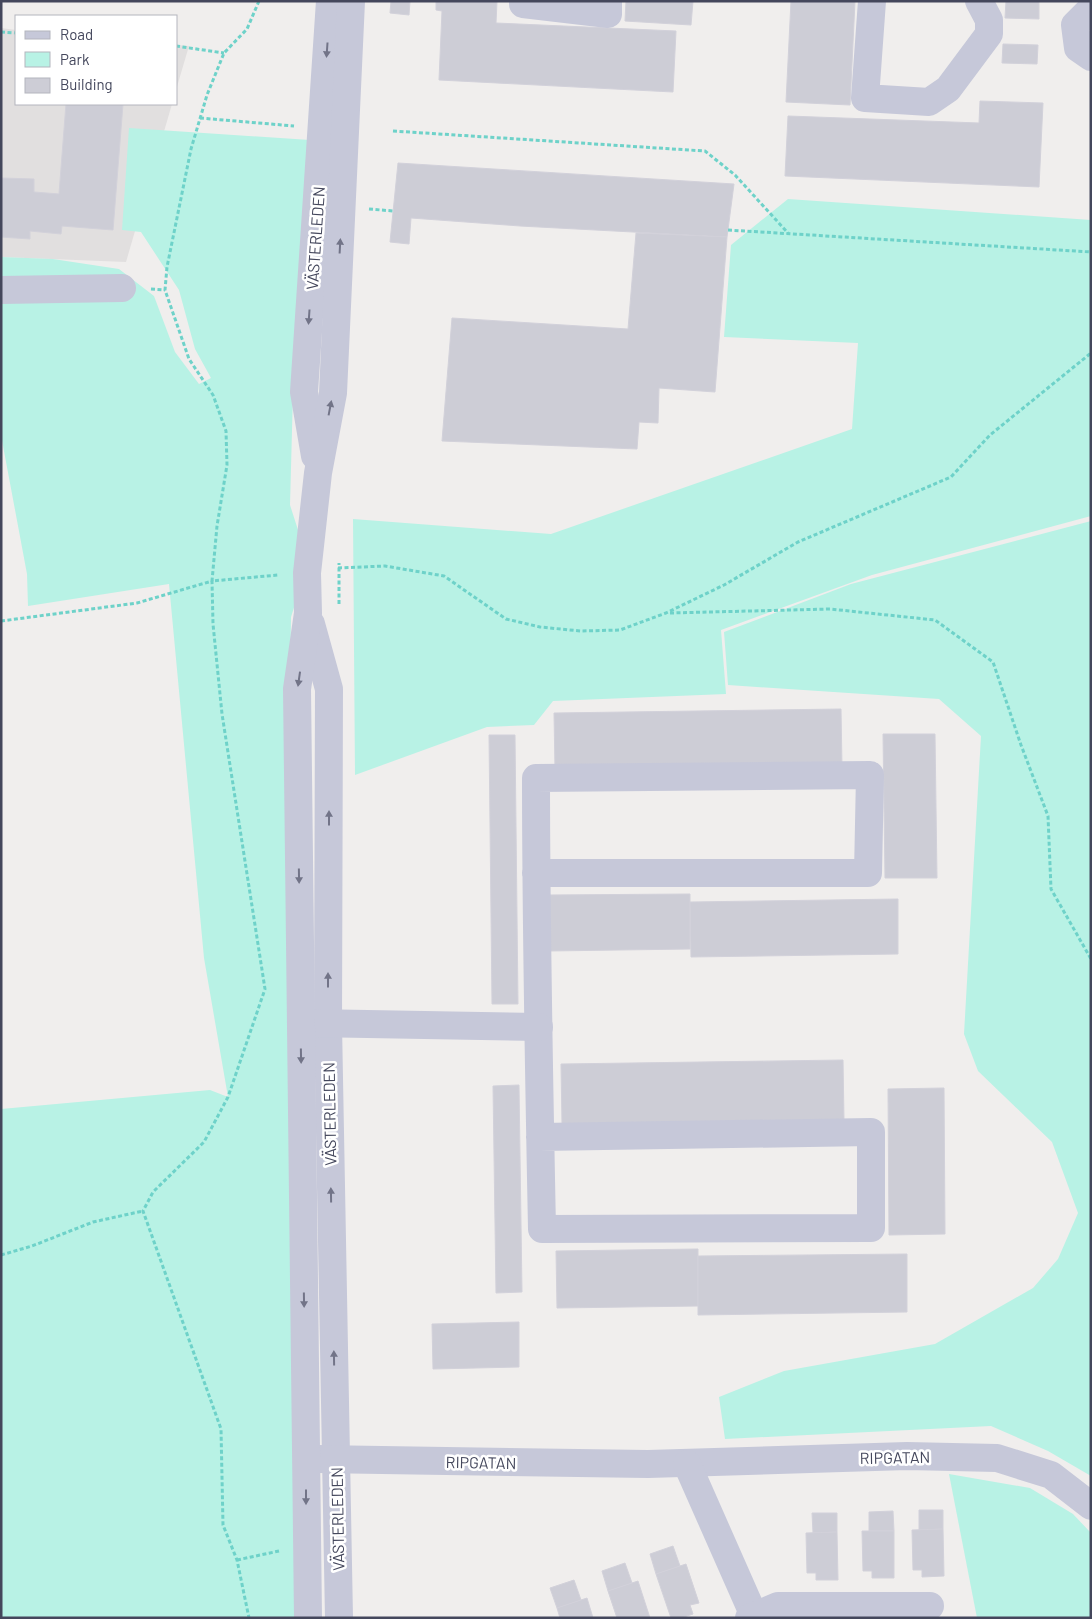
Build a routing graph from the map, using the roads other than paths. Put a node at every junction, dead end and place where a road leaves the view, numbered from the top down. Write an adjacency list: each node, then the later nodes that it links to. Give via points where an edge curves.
1 (330, 1): 11 (street, VÄSTERLEDEN, one-way to 11, via 304,392)
2 (351, 1): 11 (street, VÄSTERLEDEN, one-way to 2, via 333,393)
3 (523, 1): 4 (street, via 523,4 608,14)
4 (608, 1)
5 (872, 1): 6 (street, via 865,98 929,102 948,90 989,34 989,20)
6 (979, 1)
7 (1091, 12): 8 (street, via 1075,25 1078,48)
8 (1091, 57)
9 (122, 288): 10 (street)
10 (1, 290)
11 (318, 473): 12 (street, VÄSTERLEDEN, via 306,573)
12 (308, 613): 14 (street, VÄSTERLEDEN, one-way to 14, via 297,689); 15 (street, VÄSTERLEDEN, one-way to 12, via 329,689)
13 (536, 874): 13 (street, via 536,778 870,775 868,873); 16 (street)
14 (300, 1023): 15 (street); 18 (street, VÄSTERLEDEN, one-way to 18)
15 (328, 1024): 16 (street); 19 (street, VÄSTERLEDEN, one-way to 15)
16 (538, 1027): 17 (street)
17 (540, 1137): 17 (street, via 542,1229 871,1228 871,1132)
18 (306, 1459): 19 (street, RIPGATAN); 24 (street, VÄSTERLEDEN, one-way to 24)
19 (336, 1460): 20 (street, RIPGATAN); 25 (street, VÄSTERLEDEN)
20 (687, 1464): 21 (street, RIPGATAN, via 907,1456 997,1458 1051,1475); 23 (street)
21 (1091, 1506)
22 (930, 1606): 23 (street, via 778,1606)
23 (753, 1617)
24 (308, 1618)
25 (338, 1618)

